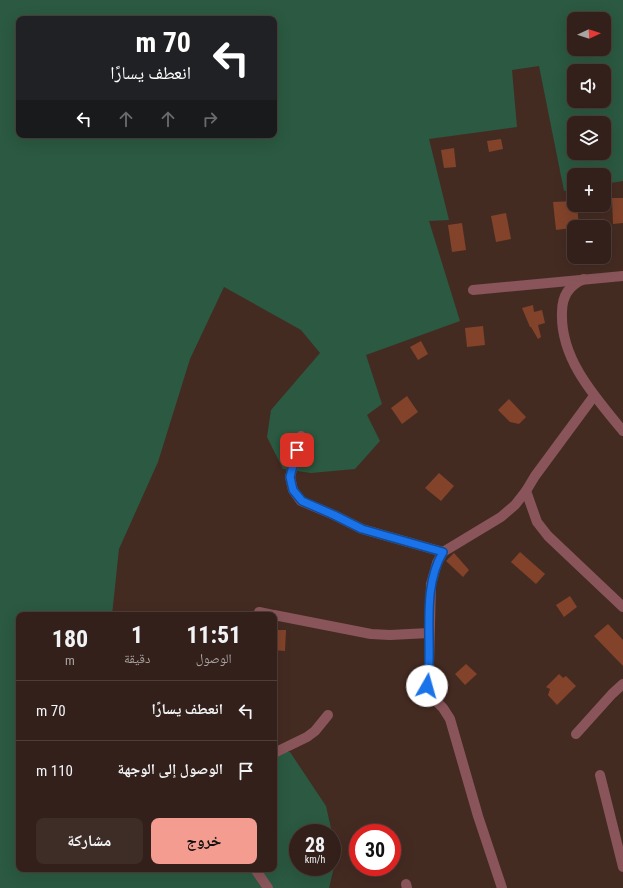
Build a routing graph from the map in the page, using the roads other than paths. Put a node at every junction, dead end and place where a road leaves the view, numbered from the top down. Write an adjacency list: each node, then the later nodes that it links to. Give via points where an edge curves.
1 (623, 276): 2 (street)
2 (584, 279): 3 (street); 4 (street, via 572,285 564,296 561,320 570,356)
3 (473, 290)
4 (594, 396): 5 (street); 7 (street)
5 (623, 431)
6 (301, 436): 8 (street, via 290,477 293,490 302,501 362,529)
7 (526, 491): 8 (street, via 501,517); 9 (street, via 536,522)
8 (443, 552): 11 (street, via 431,584)
9 (623, 607)
10 (277, 616): 11 (street, via 370,634)
11 (429, 632): 20 (street, via 429,694 450,718)
12 (623, 684): 14 (street)
13 (328, 716): 15 (street, via 319,728 307,737)
14 (576, 734)
15 (277, 752)
16 (600, 776): 17 (street)
17 (623, 867)
18 (257, 872): 19 (street)
19 (268, 888)
20 (502, 888)

